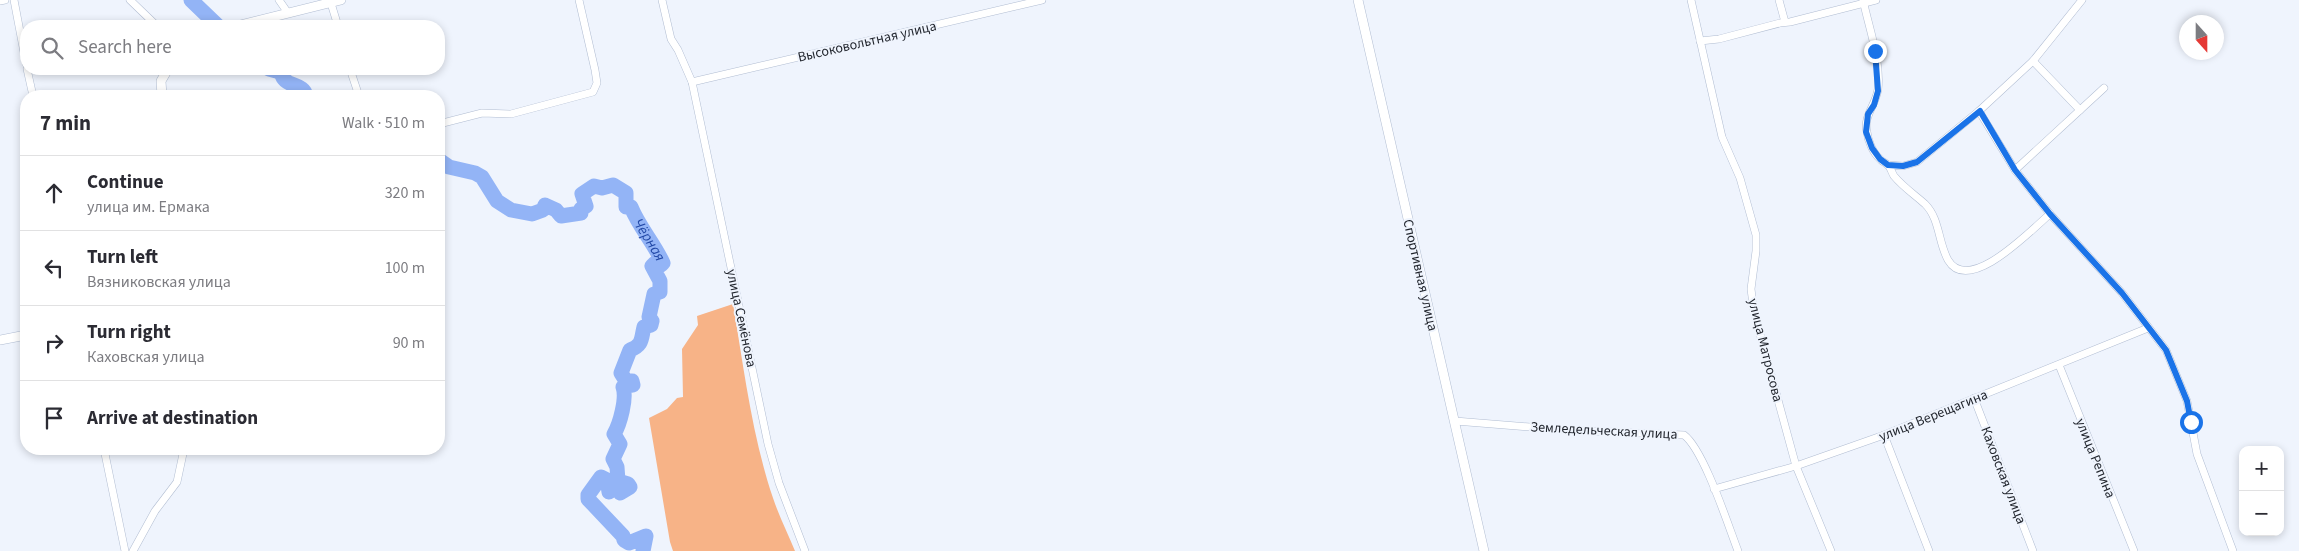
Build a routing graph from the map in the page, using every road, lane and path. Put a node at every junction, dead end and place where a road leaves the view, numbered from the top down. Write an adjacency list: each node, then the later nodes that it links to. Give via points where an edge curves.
1 (6, 0): 14 (street)
2 (14, 0): 22 (street)
3 (130, 0): 18 (street)
4 (279, 0): 17 (street)
5 (341, 0): 15 (street)
6 (579, 0): 35 (street, via 596,76 593,92 511,114 482,113)
7 (662, 0): 28 (street, улица Семёнова, via 671,39)
8 (1042, 0): 28 (street, Высоковольтная улица)
9 (1358, 0): 44 (street, Спортивная улица)
10 (1691, 0): 23 (street, улица Матросова)
11 (1779, 0): 21 (street)
12 (1876, 0): 16 (street)
13 (2082, 0): 24 (street)
14 (0, 1)
15 (331, 1): 17 (street); 20 (street)
16 (1863, 2): 21 (street); 36 (street, via 1878,78 1878,91 1868,114 1866,132 1872,148)
17 (288, 13): 19 (street)
18 (151, 20)
19 (260, 20)
20 (336, 20)
21 (1785, 22): 23 (street)
22 (20, 32)
23 (1700, 41): 48 (street, улица Матросова, via 1722,138 1740,178 1756,235 1750,289)
24 (2033, 60): 33 (street); 34 (street)
25 (28, 75): 30 (street)
26 (165, 75): 31 (street)
27 (352, 75): 32 (street)
28 (692, 82): 52 (street, улица Семёнова, via 768,444)
29 (2104, 88): 33 (street)
30 (32, 90)
31 (162, 90)
32 (356, 90)
33 (2080, 110): 37 (street)
34 (1980, 111): 36 (street, via 1917,162 1903,166); 37 (street)
35 (445, 122)
36 (1888, 165): 38 (street, via 1934,218 1949,261 1955,267 1977,270 1994,261)
37 (2015, 170): 38 (street)
38 (2050, 214): 39 (street, via 2122,293)
39 (2148, 328): 42 (street, улица Верещагина); 59 (street, via 2166,350 2187,401 2197,454)
40 (20, 336): 41 (street)
41 (0, 340)
42 (2059, 365): 43 (street, улица Верещагина); 58 (street, улица Репина)
43 (1974, 398): 45 (street, улица Верещагина); 57 (street, Каховская улица)
44 (1455, 421): 49 (street, Земледельческая улица, via 1684,435 1690,439); 53 (street, Спортивная улица)
45 (1884, 435): 48 (street, улица Верещагина); 56 (street)
46 (105, 455): 50 (street)
47 (183, 455): 51 (street, via 178,482 155,511)
48 (1796, 466): 49 (street, улица Верещагина); 55 (street, улица Матросова)
49 (1714, 489): 54 (street, Земледельческая улица)
50 (126, 551)
51 (133, 551)
52 (805, 551)
53 (1484, 551)
54 (1738, 551)
55 (1831, 551)
56 (1929, 551)
57 (2033, 551)
58 (2134, 551)
59 (2233, 551)

